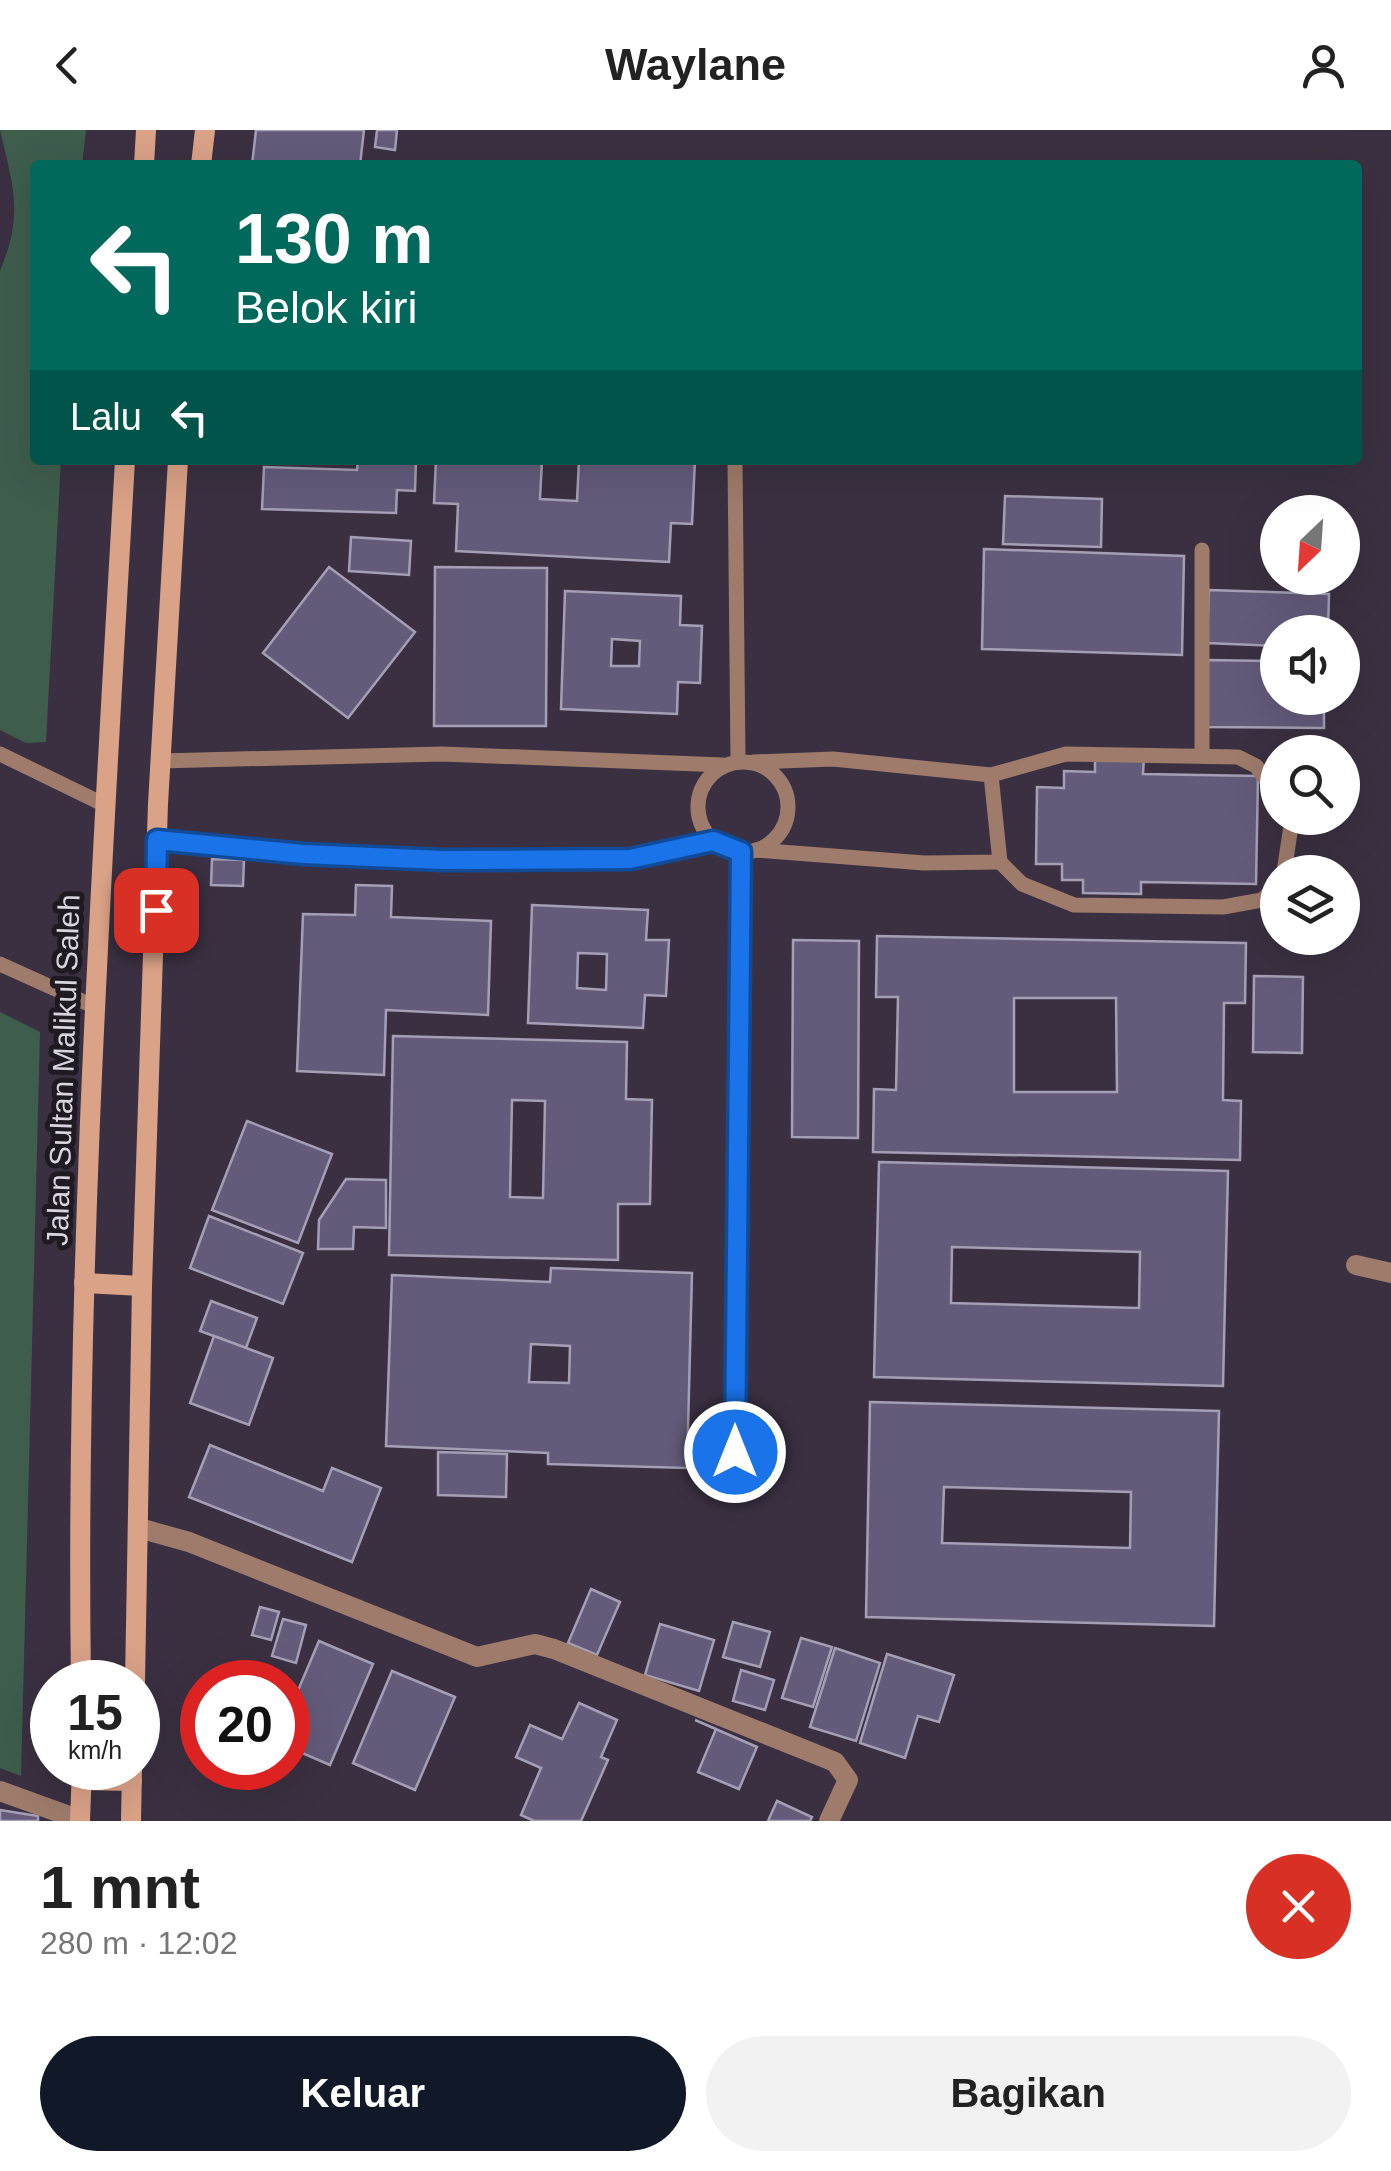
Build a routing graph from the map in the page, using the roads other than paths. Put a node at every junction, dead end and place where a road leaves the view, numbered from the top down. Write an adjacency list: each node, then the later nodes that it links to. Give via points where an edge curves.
1 (146, 130): 3 (main road)
2 (205, 130): 4 (main road)
3 (144, 160)
4 (202, 160)
5 (125, 465): 15 (main road, Jalan Sultan Malikul Saleh)
6 (178, 465): 11 (main road)
7 (734, 465): 12 (lane)
8 (1202, 550): 10 (lane)
9 (0, 754): 15 (lane)
10 (1202, 756): 13 (lane, via 1238,757); 14 (lane, via 1066,754)
11 (160, 762): 12 (lane, via 442,754); 16 (main road)
12 (738, 763): 14 (lane, via 833,759); 17 (lane, via 702,786 698,816); 18 (lane, via 778,777 790,805 780,834)
13 (1260, 771)
14 (991, 775): 19 (lane)
15 (105, 805): 22 (main road, Jalan Sultan Malikul Saleh)
16 (157, 840): 17 (lane, via 442,860 630,859); 26 (main road)
17 (713, 841): 18 (lane)
18 (748, 851): 19 (lane, via 924,864); 27 (lane)
19 (1000, 862): 20 (lane, via 1022,884 1074,905 1223,907)
20 (1260, 900)
21 (0, 964): 22 (lane)
22 (94, 1006): 25 (main road, Jalan Sultan Malikul Saleh)
23 (1356, 1265): 24 (street)
24 (1391, 1274)
25 (84, 1283): 26 (main road); 29 (main road, Jalan Sultan Malikul Saleh)
26 (142, 1286): 28 (main road)
27 (735, 1452)
28 (139, 1528): 30 (main road); 36 (street, via 477,1657 535,1644 554,1649 834,1762 848,1780)
29 (81, 1660)
30 (136, 1660)
31 (81, 1790): 34 (main road)
32 (132, 1790): 35 (main road)
33 (0, 1791): 34 (street)
34 (80, 1820)
35 (131, 1821)
36 (829, 1821)

